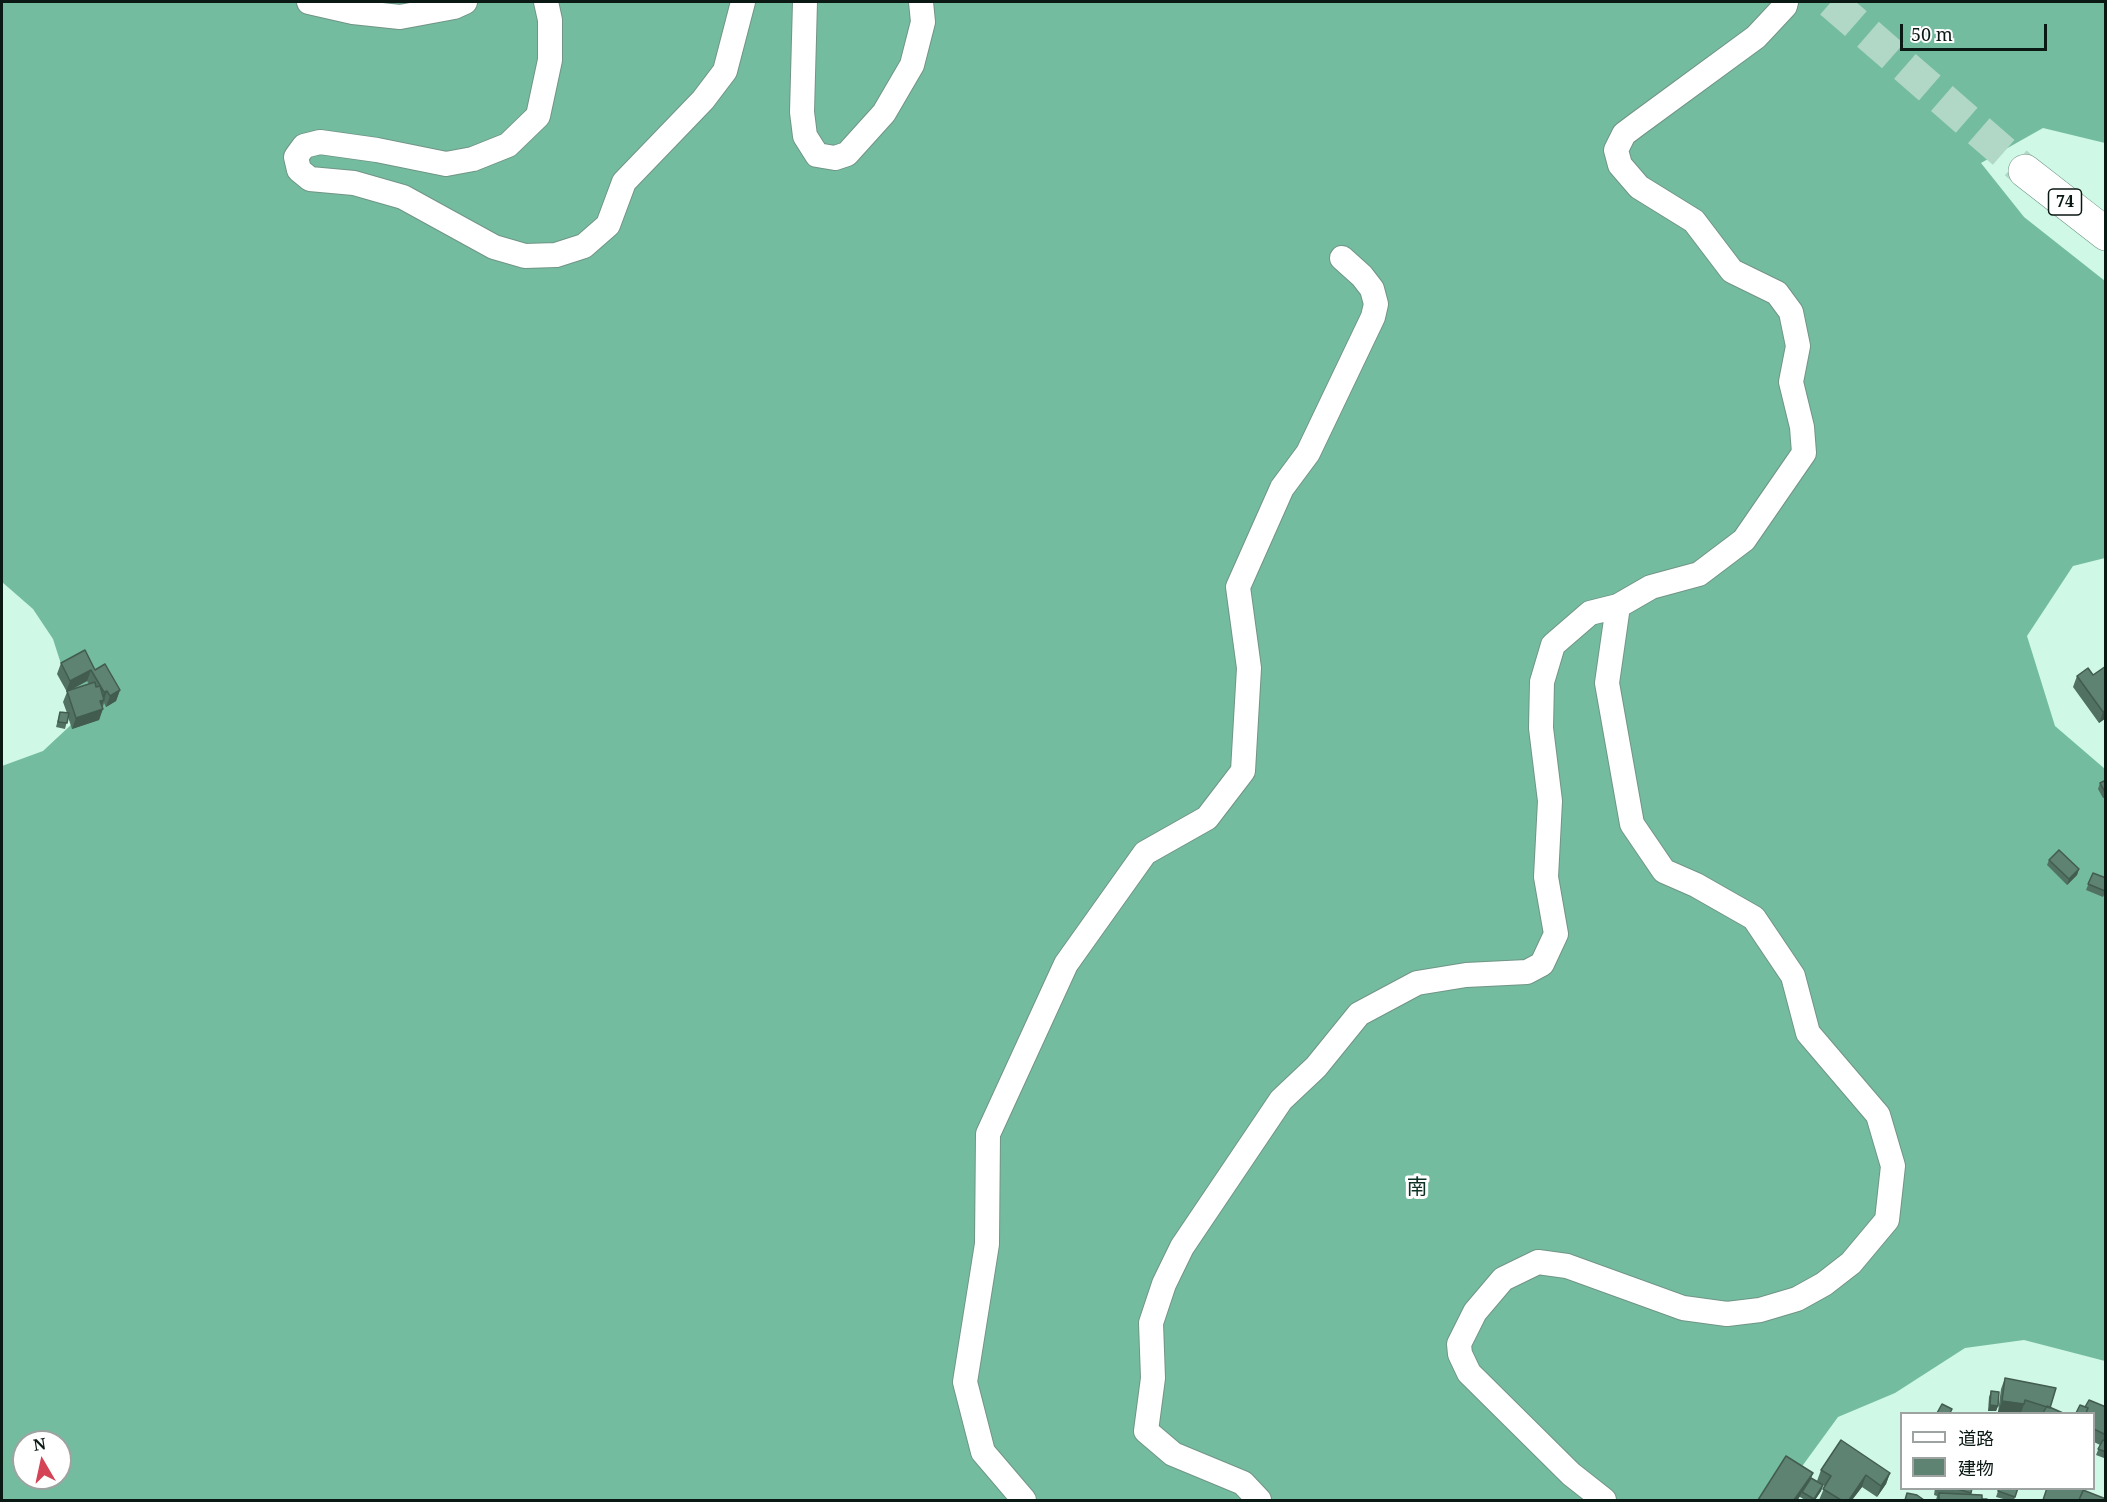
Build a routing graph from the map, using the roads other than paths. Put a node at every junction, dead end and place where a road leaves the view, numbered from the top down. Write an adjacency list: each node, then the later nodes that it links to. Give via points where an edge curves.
1 (309, 2): 2 (street, via 400,17)
2 (465, 2)
3 (546, 2): 4 (street, via 550,60 538,116 508,145 473,159 446,164 320,142 304,146 296,157 299,170 310,180 354,183 403,197 494,247 525,256 556,255 584,246 608,225 624,182 703,100 725,71)
4 (743, 2)
5 (805, 2): 6 (street, via 805,136 817,155 835,158 847,154 884,113 912,65 923,21)
6 (921, 2)
7 (1786, 2): 11 (street, via 1756,37 1624,134 1616,150 1620,165 1638,187 1694,221 1732,271 1777,293 1791,312 1798,346 1791,382 1804,453 1744,540 1700,574 1651,587)
8 (2106, 218): 9 (highway, 74, via 2029,165)
9 (2106, 234)
10 (1342, 258): 12 (street, via 1372,289 1374,310 1348,373 1308,453 1282,488 1238,586 1249,668 1243,771 1207,818 1145,853 1066,964 988,1134 987,1244 965,1382 983,1452)
11 (1618, 606): 13 (street, via 1590,613 1553,645 1542,682 1541,728 1550,801 1546,877 1556,934 1547,957 1527,972 1466,975 1417,983 1359,1014 1316,1066 1281,1100 1182,1247 1164,1284 1151,1323 1153,1378 1146,1431 1173,1454 1243,1483); 14 (street, via 1607,683 1632,825 1664,871 1754,918 1793,976 1808,1033 1878,1115 1893,1166 1887,1220 1851,1263 1797,1299 1760,1310 1727,1314 1683,1308 1567,1266 1538,1262 1503,1279 1475,1312 1459,1344 1460,1354 1469,1373 1571,1474)
12 (1024, 1500)
13 (1259, 1500)
14 (1604, 1500)

